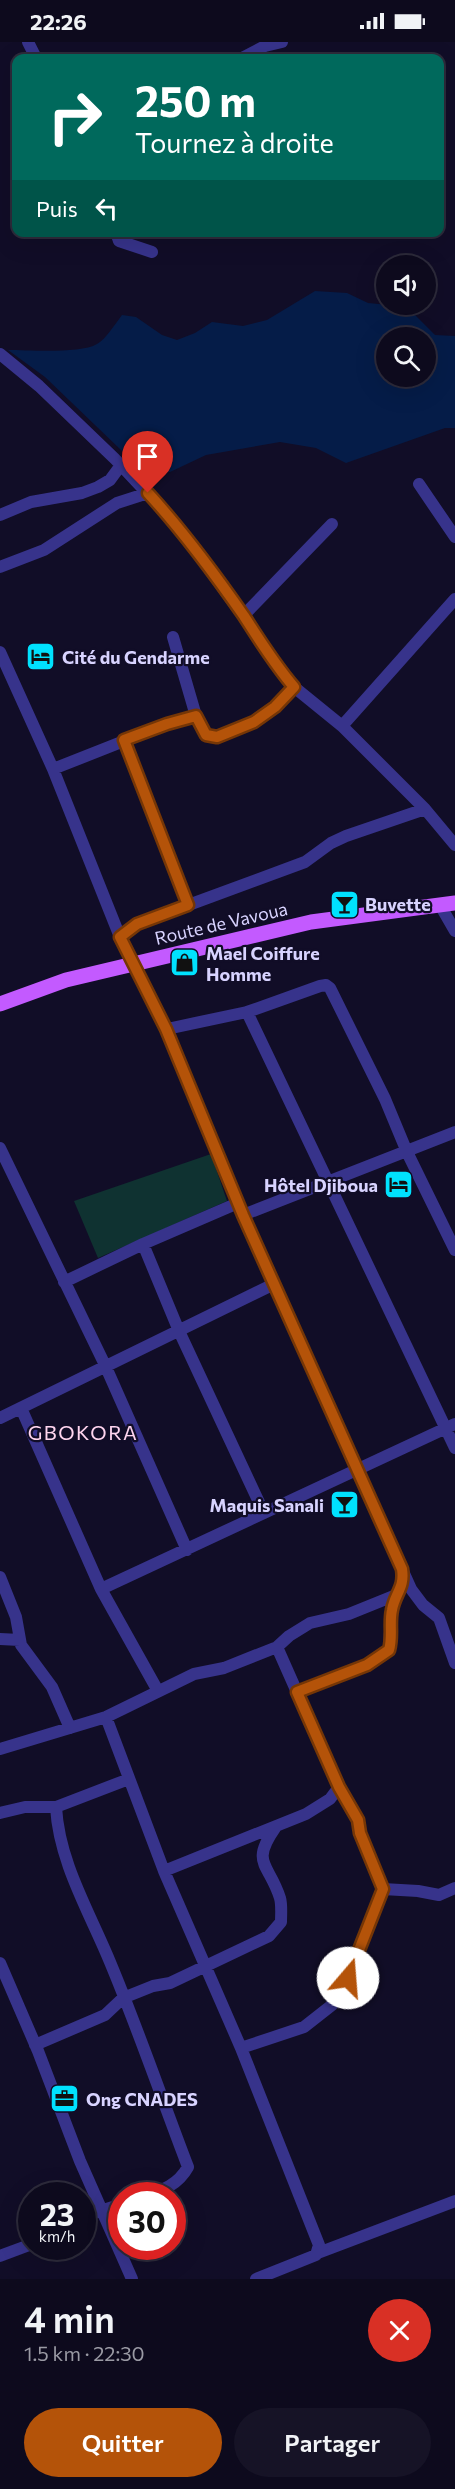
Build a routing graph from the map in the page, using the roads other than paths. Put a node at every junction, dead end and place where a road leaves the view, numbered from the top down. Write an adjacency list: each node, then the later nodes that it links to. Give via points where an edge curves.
1 (282, 42): 2 (street)
2 (250, 54)
3 (118, 237): 4 (street, via 119,241)
4 (152, 252)
5 (0, 354): 6 (street)
6 (121, 465): 8 (street); 9 (street, via 110,480 98,487 31,502)
7 (419, 484): 11 (street)
8 (148, 493): 12 (street, via 117,503 44,550); 14 (street, via 178,526)
9 (0, 515)
10 (332, 524): 14 (street)
11 (455, 537)
12 (0, 567)
13 (455, 599): 19 (street)
14 (243, 616): 17 (street)
15 (173, 638): 18 (street)
16 (0, 652): 21 (street)
17 (294, 687): 18 (street, via 254,722 217,737 206,735); 19 (street)
18 (196, 716): 20 (street)
19 (342, 726): 22 (street)
20 (124, 740): 21 (street); 25 (street)
21 (53, 769): 27 (street)
22 (425, 809): 23 (street); 25 (street, via 346,836 305,862)
23 (455, 845)
24 (448, 904): 26 (street); 28 (main road, Route de Vavoua, via 311,922)
25 (188, 905): 27 (street, via 137,924)
26 (455, 931)
27 (120, 937): 28 (street)
28 (134, 963): 29 (main road, Route de Vavoua, via 66,980); 31 (street)
29 (0, 1004)
30 (247, 1012): 31 (street); 34 (street, via 320,986 330,988 385,1098); 35 (street)
31 (166, 1029): 36 (street)
32 (455, 1132): 34 (street)
33 (0, 1148): 39 (street)
34 (407, 1152): 35 (street); 38 (street)
35 (328, 1182): 36 (street); 45 (street)
36 (240, 1209): 37 (street); 40 (street)
37 (143, 1244): 39 (street); 41 (street)
38 (455, 1250)
39 (64, 1282): 42 (street)
40 (274, 1284): 41 (street); 47 (street)
41 (179, 1331): 42 (street); 48 (street)
42 (105, 1365): 43 (street); 49 (street)
43 (21, 1408): 44 (street); 52 (street)
44 (0, 1418)
45 (450, 1426): 46 (street); 47 (street)
46 (455, 1449)
47 (358, 1468): 48 (street); 50 (street)
48 (264, 1513): 49 (street)
49 (187, 1550): 52 (street)
50 (402, 1569): 53 (street, via 403,1586); 57 (street, via 416,1598 439,1618)
51 (0, 1577): 55 (street, via 16,1617)
52 (101, 1589): 58 (street)
53 (396, 1595): 56 (street, via 349,1614 310,1623); 59 (street, via 389,1650 367,1665)
54 (0, 1639): 55 (street)
55 (20, 1640): 61 (street, via 52,1687)
56 (277, 1647): 58 (street, via 224,1668 194,1674); 59 (street)
57 (455, 1663)
58 (158, 1691): 60 (street)
59 (297, 1692): 64 (street)
60 (106, 1717): 61 (street); 63 (street)
61 (70, 1728): 62 (street)
62 (0, 1749)
63 (129, 1779): 65 (street); 68 (street)
64 (339, 1787): 67 (street, via 322,1804); 70 (street, via 358,1820)
65 (56, 1807): 66 (street, via 25,1807); 73 (street, via 65,1857)
66 (0, 1813)
67 (275, 1828): 68 (street); 72 (street, via 263,1845 261,1857 280,1900 281,1922 269,1936)
68 (164, 1872): 72 (street)
69 (455, 1888): 70 (street, via 439,1895)
70 (383, 1889): 75 (street, via 348,1978 332,2005 304,2027)
71 (0, 1963): 74 (street)
72 (207, 1966): 73 (street); 75 (street)
73 (123, 1998): 74 (street, via 105,2015); 76 (street, via 188,2168)
74 (35, 2045): 79 (street)
75 (241, 2048): 82 (street, via 319,2245)
76 (175, 2182)
77 (455, 2201): 82 (street)
78 (108, 2208): 79 (street)
79 (102, 2210): 80 (street); 84 (street)
80 (96, 2212)
81 (18, 2249): 83 (street)
82 (318, 2253): 85 (street)
83 (0, 2256)
84 (132, 2279)
85 (256, 2279)

